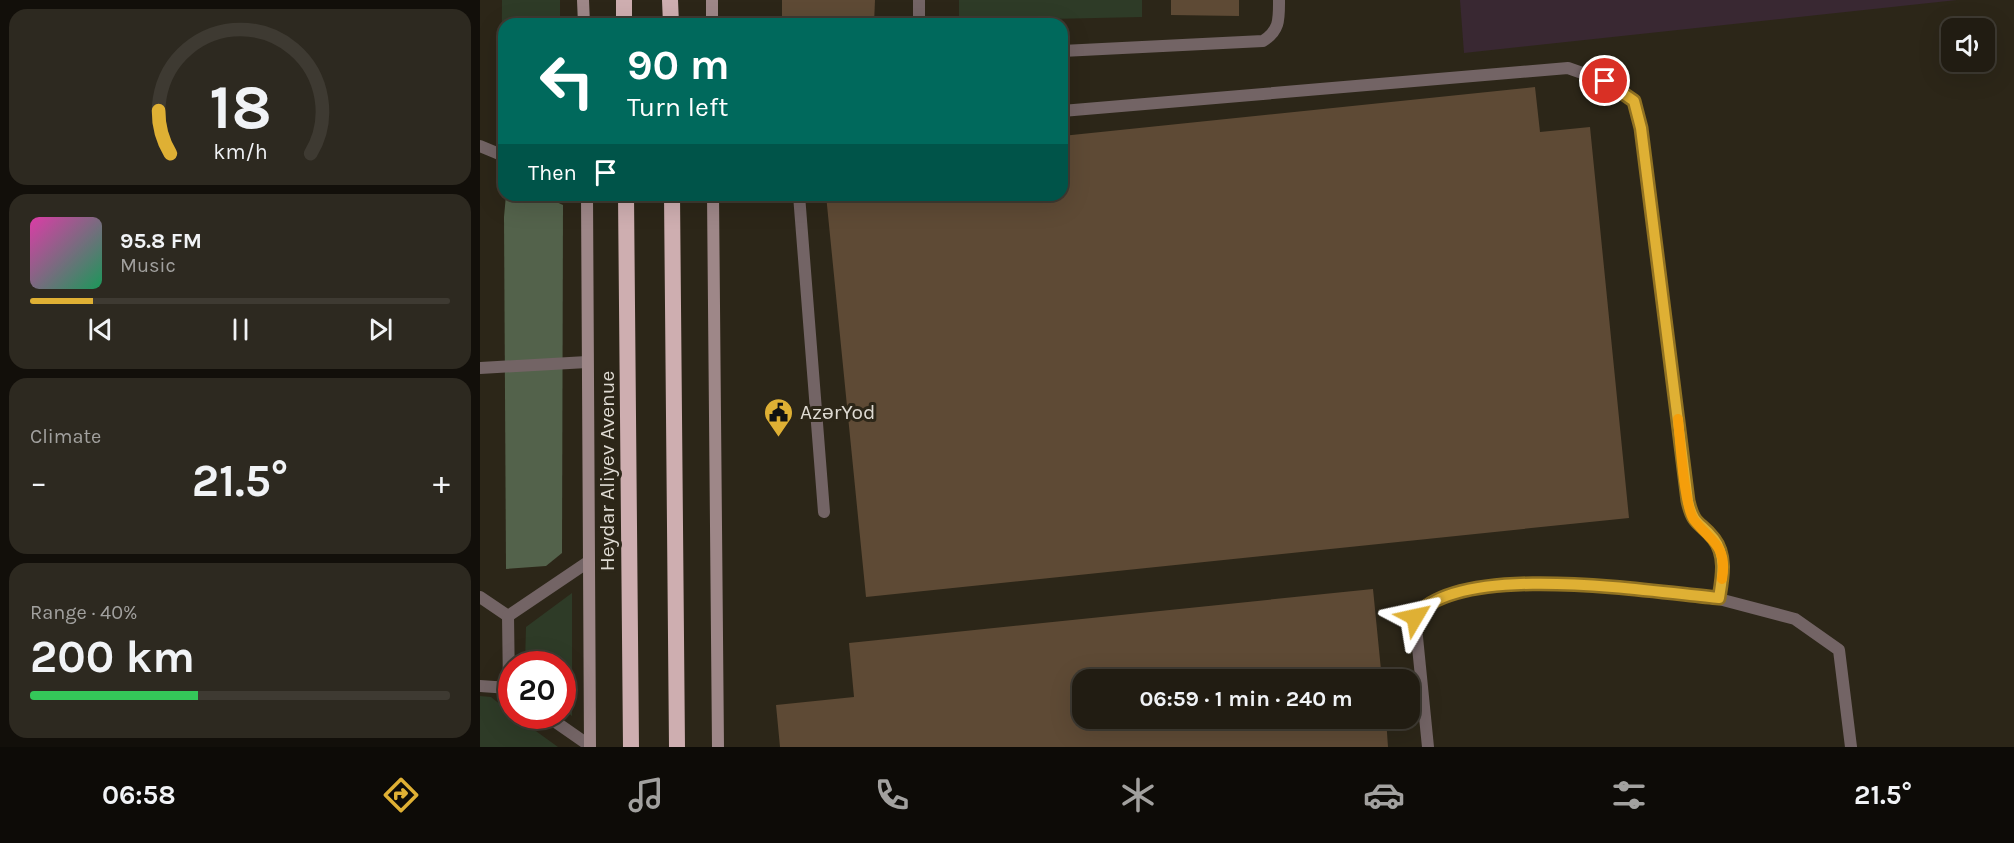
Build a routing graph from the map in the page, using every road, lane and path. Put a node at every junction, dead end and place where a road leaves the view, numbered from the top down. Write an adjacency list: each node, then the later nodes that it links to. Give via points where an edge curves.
1 (583, 0): 7 (main road)
2 (624, 0): 8 (highway)
3 (670, 0): 9 (highway)
4 (712, 0): 10 (main road)
5 (919, 0): 11 (lane)
6 (1279, 0): 12 (lane, via 1275,34 1263,42)
7 (584, 18)
8 (624, 18)
9 (671, 18)
10 (712, 18)
11 (919, 18)
12 (1068, 51)
13 (1068, 110): 26 (lane, via 1568,68 1605,81 1634,101 1641,128 1688,501 1692,518 1714,540 1721,555)
14 (480, 146): 15 (lane)
15 (498, 154)
16 (587, 201): 21 (main road)
17 (626, 201): 33 (highway, Heydar Aliyev Avenue)
18 (672, 201): 34 (highway)
19 (713, 201): 35 (main road)
20 (799, 201): 23 (lane)
21 (587, 362): 22 (lane); 24 (main road)
22 (480, 368)
23 (824, 512)
24 (588, 562): 27 (lane); 32 (main road)
25 (480, 597): 27 (lane)
26 (1719, 598): 36 (lane, via 1554,582 1479,587 1430,603 1415,617); 37 (lane, via 1795,619 1839,650)
27 (508, 616): 28 (lane)
28 (509, 651)
29 (480, 686): 30 (lane)
30 (498, 688)
31 (566, 729): 32 (lane)
32 (590, 746)
33 (631, 747)
34 (677, 747)
35 (718, 747)
36 (1428, 747)
37 (1851, 747)

